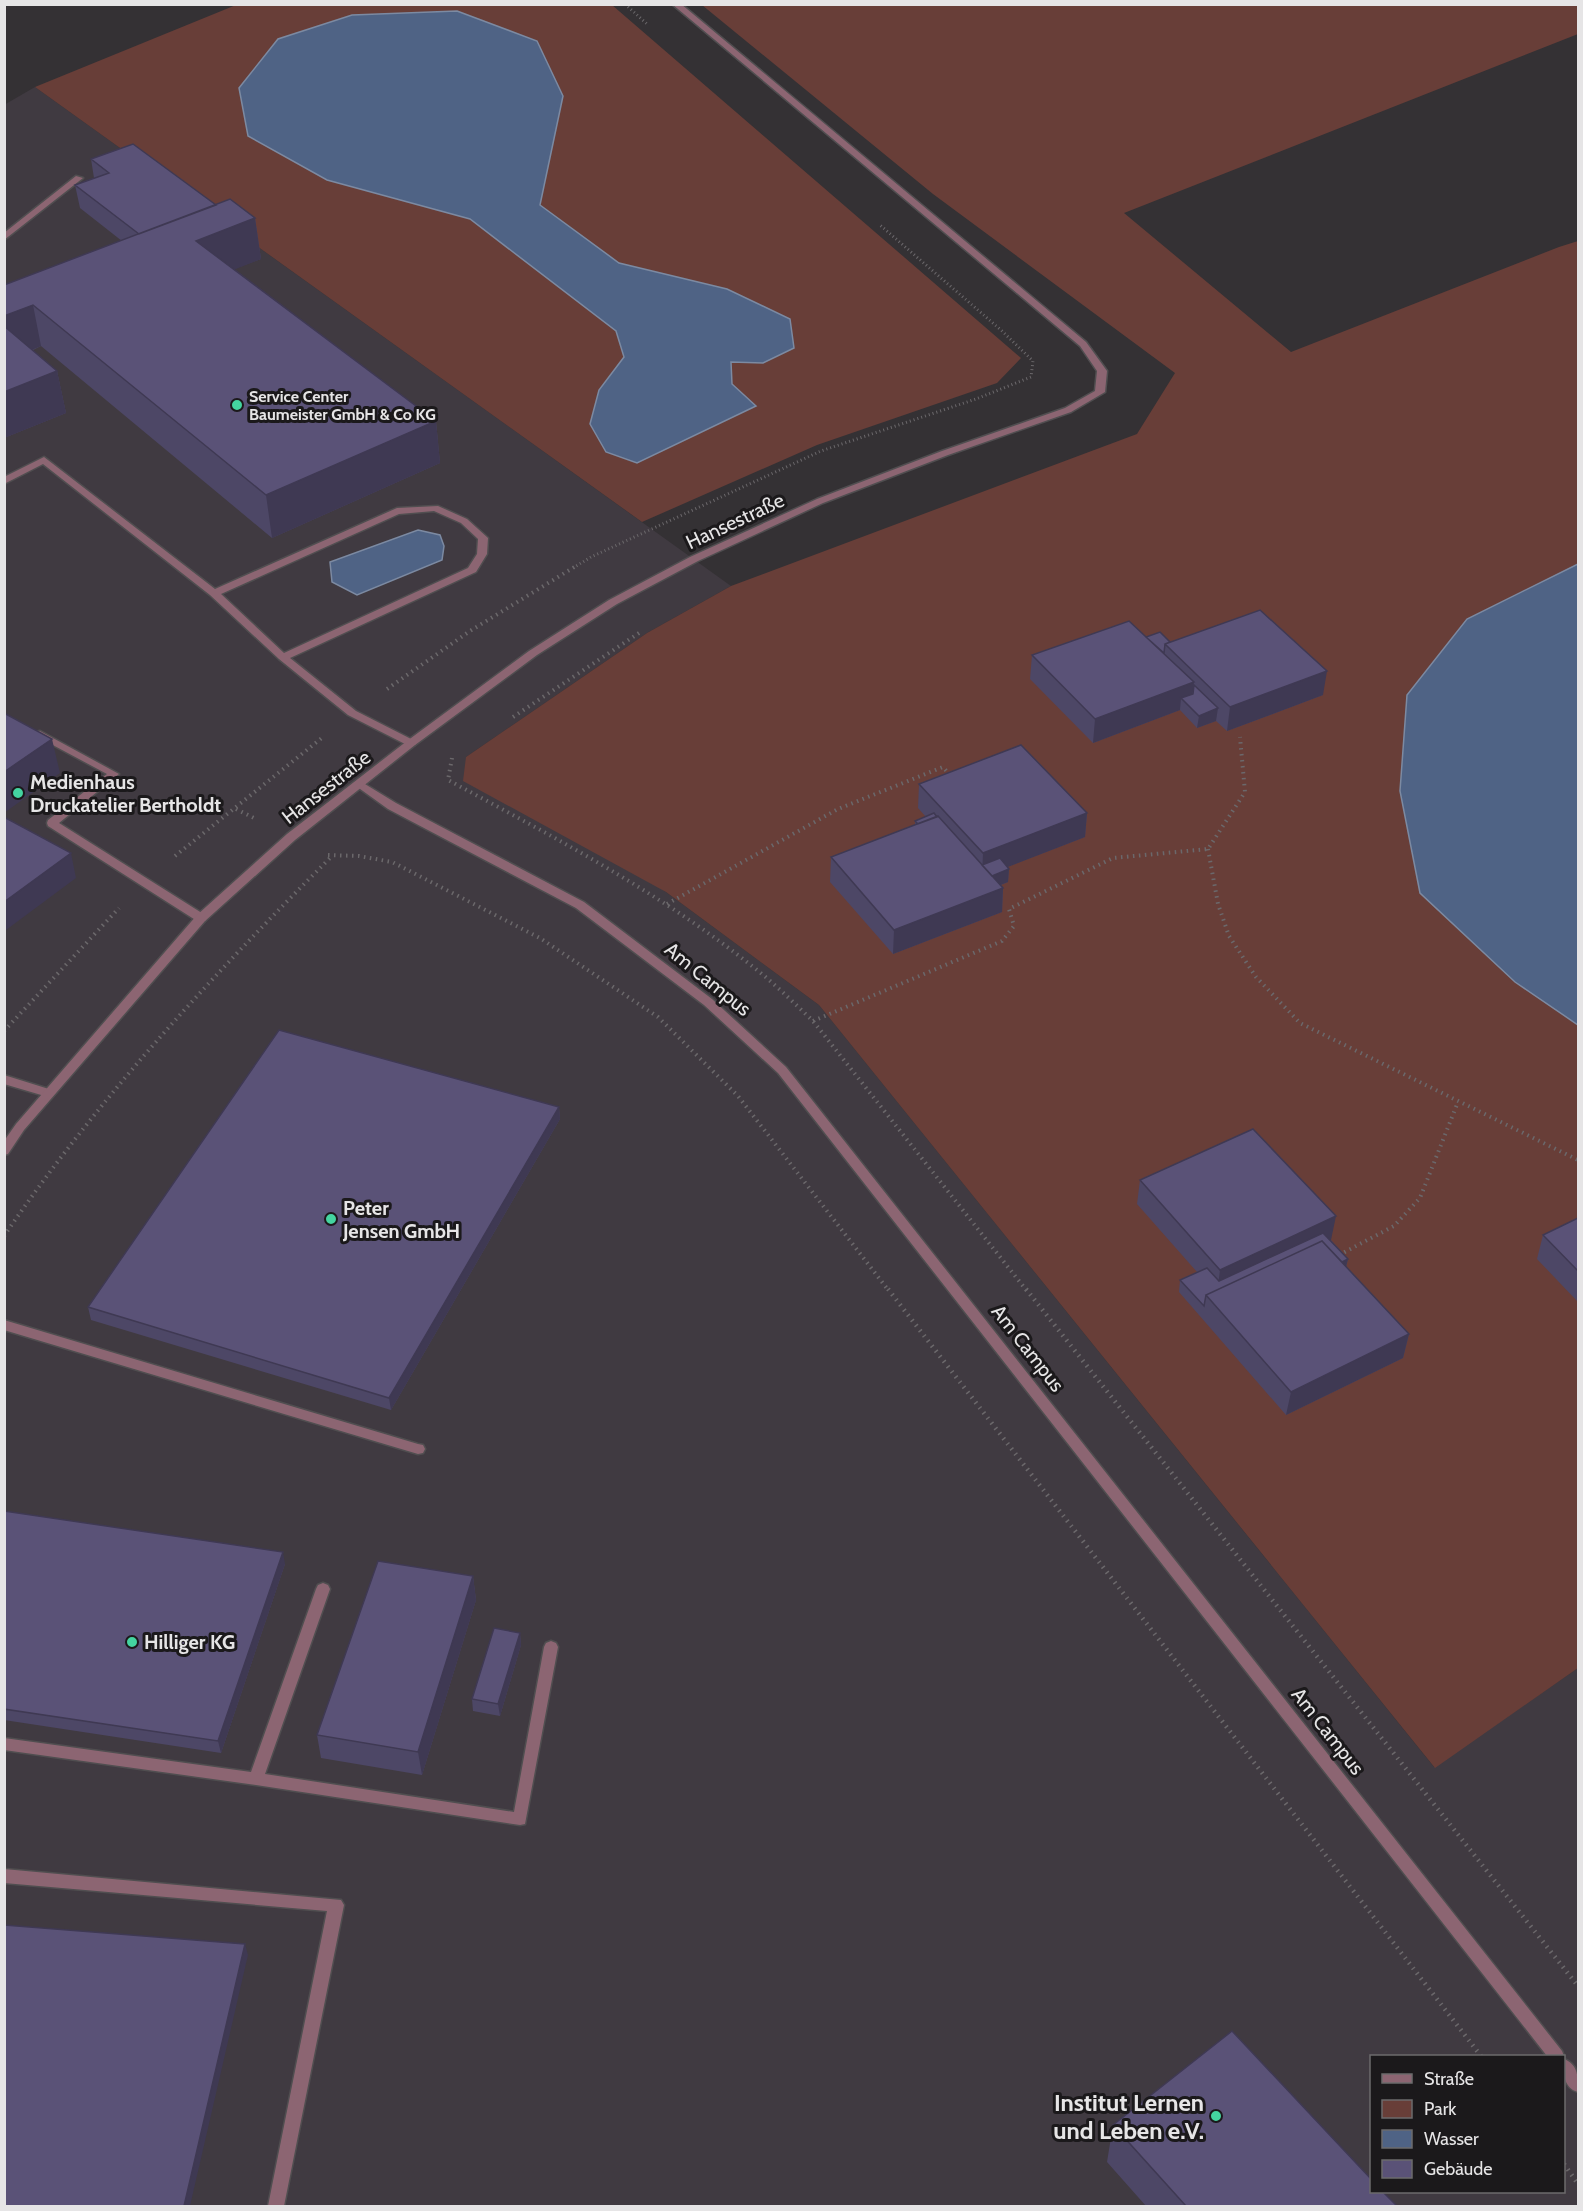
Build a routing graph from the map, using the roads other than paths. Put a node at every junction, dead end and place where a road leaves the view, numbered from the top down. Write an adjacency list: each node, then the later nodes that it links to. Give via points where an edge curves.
1 (676, 4): 8 (street, Hansestraße, via 1083,344 1102,371 1100,392 1068,410 820,501 694,559 613,602 533,653)
2 (79, 178): 3 (street)
3 (4, 238)
4 (4, 481): 5 (street, via 44,460)
5 (214, 593): 6 (street); 6 (street, via 397,511 435,508 464,521 483,538 482,554 472,570)
6 (283, 657): 8 (street, via 352,713)
7 (34, 731): 10 (street, via 114,774 52,823)
8 (411, 743): 9 (street, Hansestraße)
9 (360, 784): 10 (street, Hansestraße, via 291,837); 21 (street, Am Campus, via 392,806 580,905 708,1002 782,1070)
10 (201, 918): 12 (street, Hansestraße)
11 (4, 1079): 12 (street)
12 (48, 1094): 13 (street, Hansestraße)
13 (4, 1151)
14 (4, 1325): 15 (street)
15 (418, 1449)
16 (323, 1588): 19 (street)
17 (551, 1647): 19 (street, via 520,1819)
18 (4, 1744): 19 (street)
19 (256, 1779)
20 (4, 1876): 24 (street, via 336,1905)
21 (1555, 2055)
22 (1565, 2069): 23 (street)
23 (1578, 2085)
24 (276, 2206)

